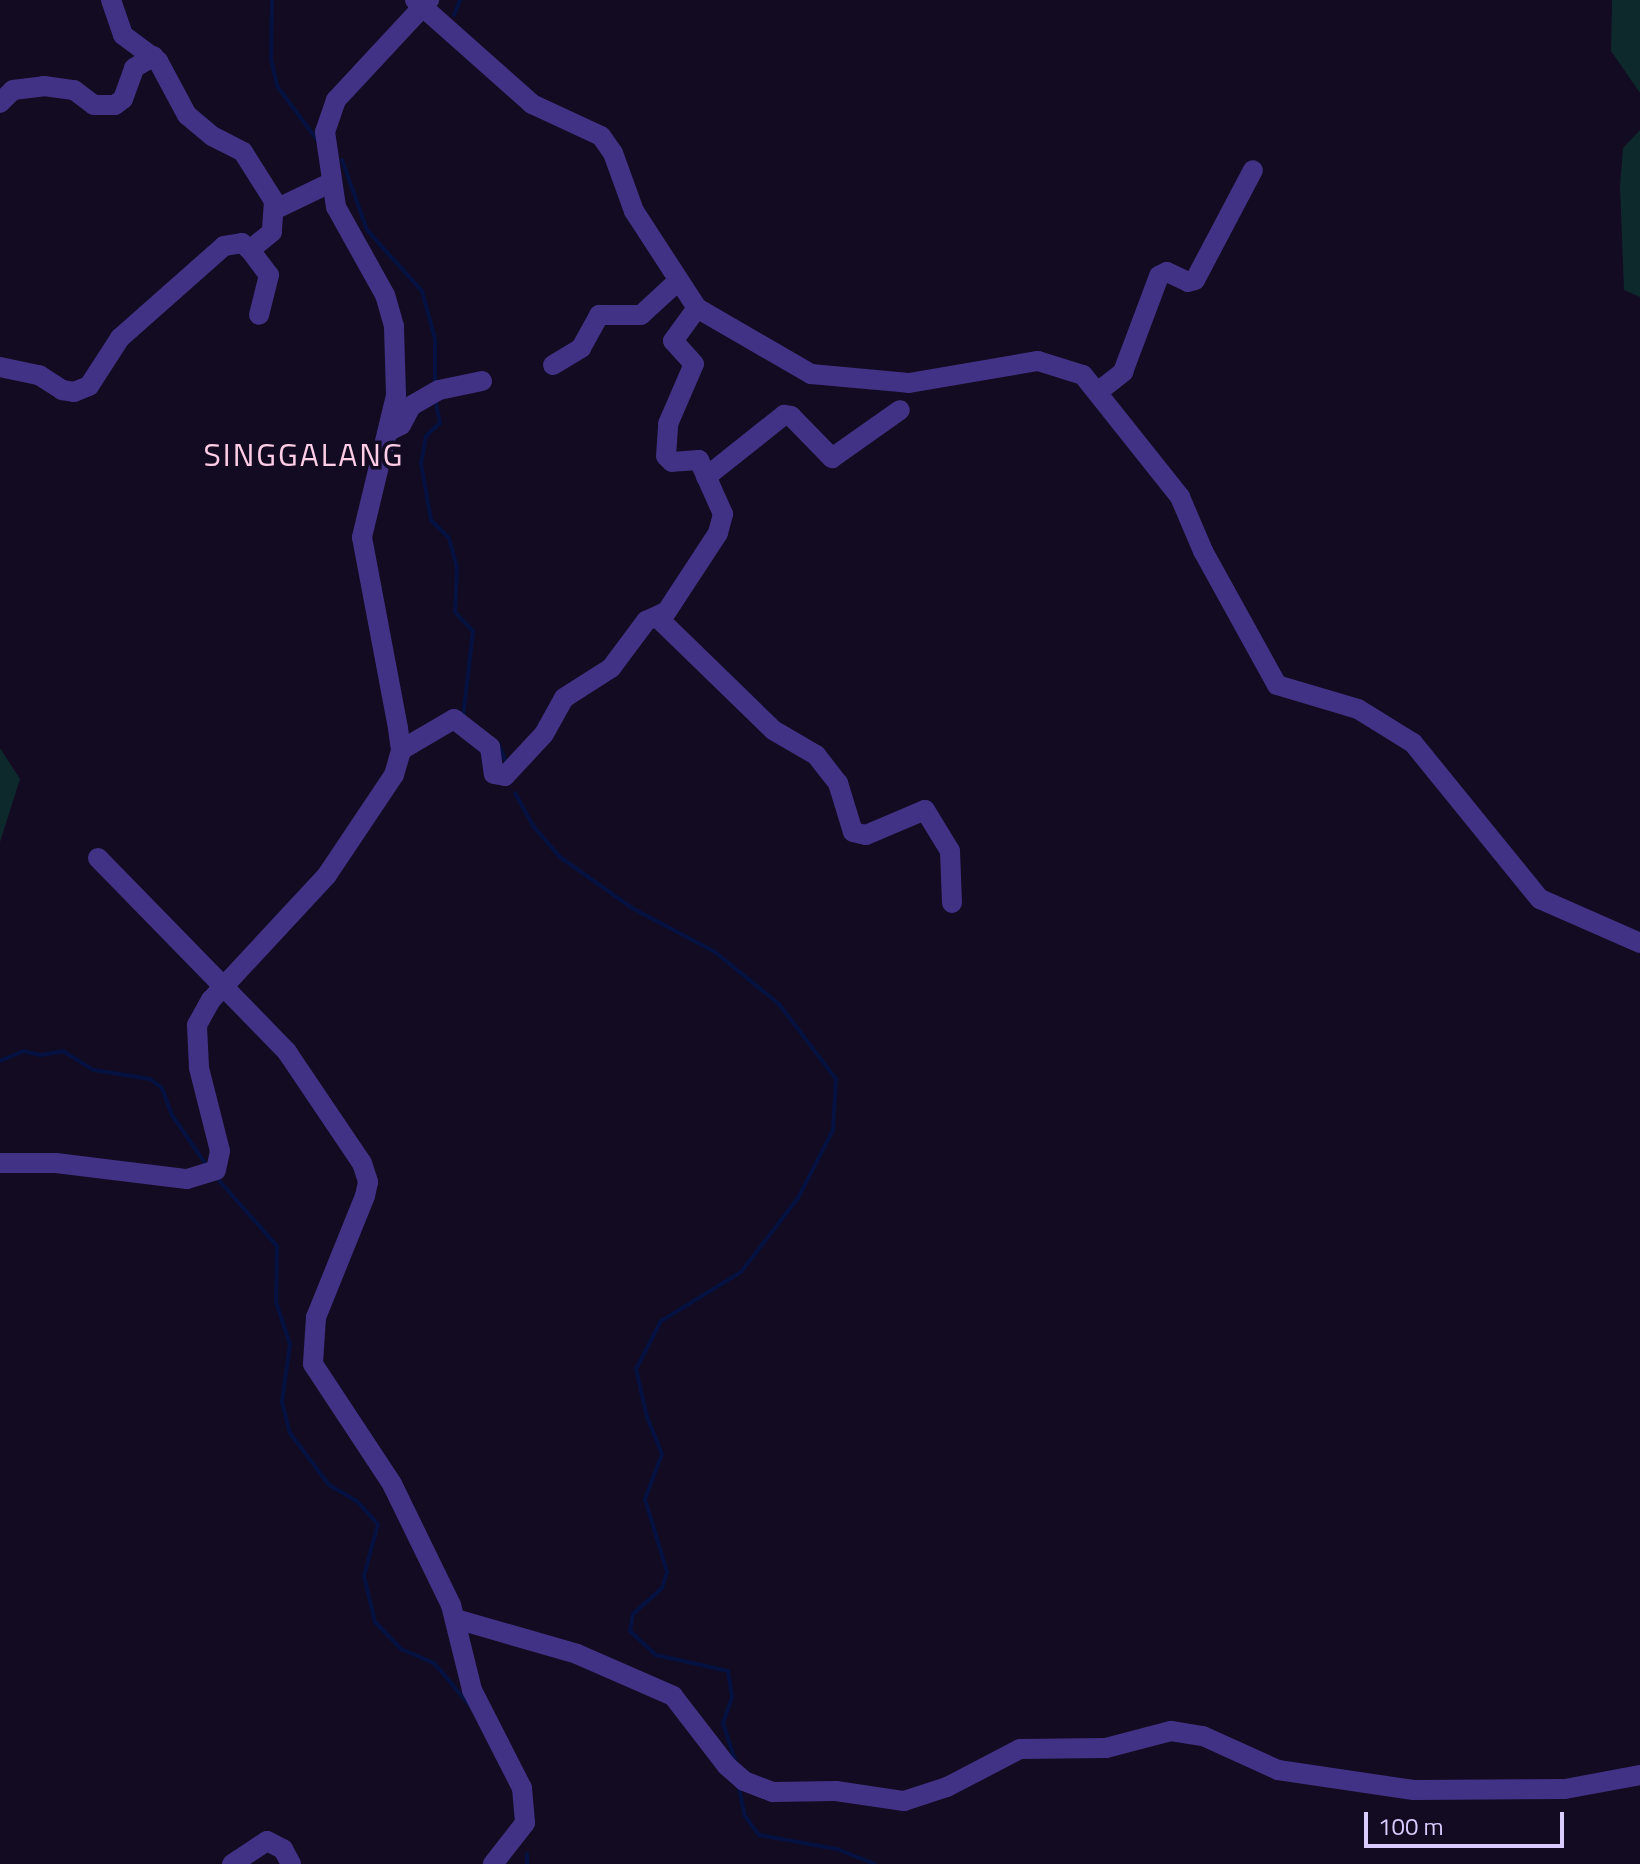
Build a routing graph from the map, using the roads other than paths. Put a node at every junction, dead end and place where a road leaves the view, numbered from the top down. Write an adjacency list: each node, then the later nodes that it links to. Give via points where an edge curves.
1 (111, 0): 3 (street, via 123,35)
2 (423, 3): 6 (street, via 330,111 325,132); 9 (street, via 532,104 601,136 613,153 630,204)
3 (154, 56): 4 (street, via 134,68 123,99 115,105 94,105 74,90 44,86 13,90); 7 (street, via 187,115 243,152)
4 (0, 103)
5 (1253, 170): 15 (street, via 1195,280 1167,272 1159,276 1123,372)
6 (330, 183): 7 (street); 17 (street, via 344,230 385,295 394,326 397,365)
7 (276, 209): 8 (street, via 272,232)
8 (250, 250): 11 (street, via 269,275); 13 (street, via 242,243 224,246 120,338 89,386 62,390 39,375)
9 (678, 281): 10 (street); 12 (street, via 641,315 599,315 581,348)
10 (697, 308): 15 (street, via 821,378 909,383 1038,361 1069,367); 18 (street, via 673,341 694,364 668,424 666,456 672,462 699,460)
11 (259, 315)
12 (553, 365)
13 (0, 367)
14 (482, 381): 17 (street, via 439,390 411,406 401,425)
15 (1099, 391): 23 (street, via 1180,497 1203,551 1277,685 1358,709 1413,743 1540,899)
16 (900, 410): 18 (street, via 832,458 784,415)
17 (389, 431): 20 (street, via 362,537)
18 (706, 477): 19 (street, via 723,510 721,526 667,611)
19 (657, 617): 20 (street, via 646,621 611,668 564,698 544,734 505,776 494,774 490,747 457,720); 22 (street, via 773,730 816,755 838,783 853,832 866,835 925,810 950,851)
20 (401, 750): 24 (street, via 379,805 327,875)
21 (98, 858): 24 (street)
22 (952, 903)
23 (1640, 943)
24 (221, 989): 25 (street, via 197,1025 195,1043 220,1151 216,1170 187,1179 56,1163); 26 (street, via 287,1052 362,1163 368,1182 365,1196 316,1317 313,1364 388,1476)
25 (0, 1163)
26 (456, 1619): 27 (street, via 577,1654 673,1696 727,1766 744,1781 773,1792 836,1791 904,1801 947,1787 1020,1749 1106,1748 1171,1731 1203,1736 1278,1770 1414,1790 1565,1789); 30 (street, via 465,1674 528,1806 525,1823)
27 (1640, 1775)
28 (232, 1864): 29 (street, via 267,1841 283,1849)
29 (291, 1864)
30 (493, 1864)

